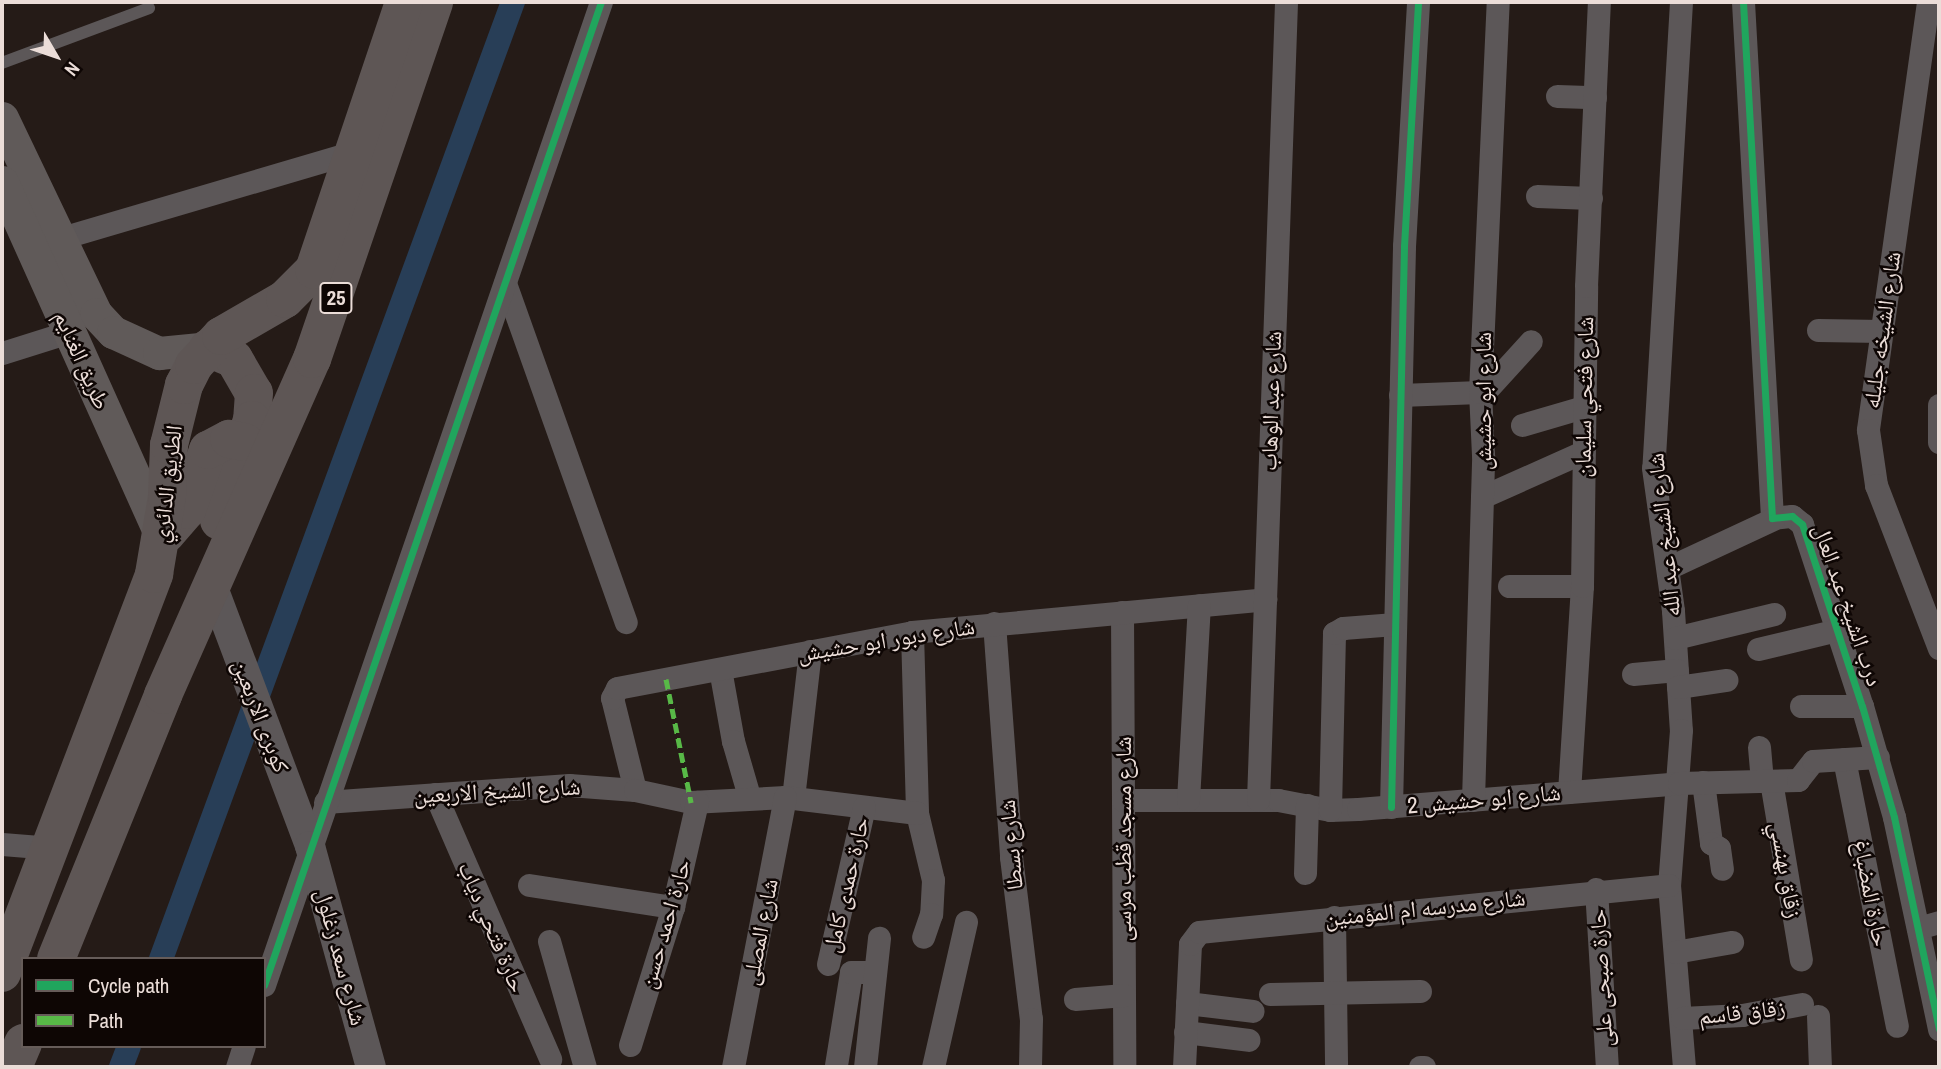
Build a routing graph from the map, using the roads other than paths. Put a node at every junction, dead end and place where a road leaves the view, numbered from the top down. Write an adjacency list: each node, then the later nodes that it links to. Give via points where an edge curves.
1 (404, 2): 16 (highway, الطريق الدائري / 25)
2 (434, 2): 40 (highway, 25, via 341,285 283,433)
3 (601, 2): 21 (street)
4 (1286, 2): 43 (street, شارع عبد الوهاب)
5 (1418, 2): 29 (street)
6 (1498, 2): 28 (street, شارع ابو حشيش)
7 (1600, 2): 14 (street, شارع فتحي سليمان)
8 (1681, 2): 39 (street, شارع الشيخ عبد الله, via 1653,468)
9 (1743, 2): 37 (street)
10 (1928, 2): 24 (street, شارع الشيخه جليله)
11 (149, 8): 12 (lane)
12 (2, 63)
13 (1557, 96): 14 (street)
14 (1595, 97): 19 (street, شارع فتحي سليمان)
15 (2, 118): 20 (main road, طريق الغنايم)
16 (354, 152): 20 (street); 26 (highway, الطريق الدائري / 25, via 320,258 306,281)
17 (2, 182): 23 (main road, طريق الغنايم)
18 (1536, 196): 19 (street)
19 (1591, 198): 31 (street, شارع فتحي سليمان)
20 (58, 239): 26 (main road, طريق الغنايم, via 96,314 113,332 159,353)
21 (505, 283): 47 (street); 77 (street)
22 (1818, 330): 24 (street)
23 (69, 331): 27 (street); 38 (main road, طريق الغنايم)
24 (1882, 331): 53 (street, شارع الشيخه جليله, via 1868,430 1871,467)
25 (1531, 341): 28 (street)
26 (208, 348): 33 (highway, via 234,359 250,380 255,407); 38 (highway, الطريق الدائري / 25, via 194,365 177,406 169,445)
27 (2, 353)
28 (1480, 394): 29 (street); 36 (street, شارع ابو حشيش)
29 (1401, 395): 49 (street)
30 (1939, 405): 34 (street)
31 (1583, 407): 32 (street); 35 (street, شارع فتحي سليمان)
32 (1522, 425)
33 (245, 442): 38 (highway, via 229,439 208,450 187,510); 40 (highway, via 212,547)
34 (1939, 442)
35 (1583, 452): 36 (street); 42 (street, شارع فتحي سليمان)
36 (1482, 497): 76 (street, شارع ابو حشيش)
37 (1773, 519): 39 (street); 50 (street, درب الشيخ عبد العال, via 1792,516 1800,521)
38 (162, 538): 86 (highway, الطريق الدائري / 25, via 154,574)
39 (1668, 568): 52 (street, شارع الشيخ عبد الله)
40 (212, 585): 85 (street, كوبرى الاربعين); 101 (highway, 25)
41 (1509, 586): 42 (street)
42 (1582, 586): 69 (street, شارع فتحي سليمان)
43 (1265, 599): 44 (street, شارع دبور ابو حشيش); 75 (street, شارع عبد الوهاب)
44 (1199, 605): 45 (street, شارع دبور ابو حشيش); 74 (street)
45 (1122, 612): 48 (street, شارع دبور ابو حشيش); 73 (street, شارع مسجد قطب مرسى)
46 (1774, 614): 52 (street)
47 (626, 622)
48 (994, 623): 51 (street, شارع دبور ابو حشيش); 131 (street, شارع بسطا, via 1011,857 1031,1019)
49 (1395, 624): 81 (street); 82 (street, via 1343,628 1335,633)
50 (1837, 630): 54 (street); 60 (street, درب الشيخ عبد العال)
51 (912, 632): 55 (street, شارع دبور ابو حشيش); 83 (street)
52 (1675, 638): 58 (street, شارع الشيخ عبد الله)
53 (1939, 648)
54 (1758, 649)
55 (810, 652): 56 (street, شارع دبور ابو حشيش); 72 (street, شارع المصلى)
56 (720, 669): 68 (street, شارع دبور ابو حشيش, via 612,692); 71 (street)
57 (1633, 674): 58 (street)
58 (1677, 679): 59 (street); 67 (street, شارع الشيخ عبد الله)
59 (1726, 680)
60 (1862, 705): 61 (street); 63 (street, درب الشيخ عبد العال)
61 (1801, 706)
62 (1759, 747): 65 (street, زقاق بهنسي)
63 (1878, 757): 64 (street); 95 (street, درب الشيخ عبد العال)
64 (1844, 759): 65 (street, شارع ابو حشيش 2, via 1811,762 1800,779); 115 (street, حارة المضباغ)
65 (1766, 781): 66 (street, شارع ابو حشيش 2); 102 (street, زقاق بهنسي)
66 (1703, 782): 67 (street, شارع ابو حشيش 2); 87 (street, via 1712,843)
67 (1679, 783): 69 (street, شارع ابو حشيش 2); 90 (street, شارع الشيخ عبد الله)
68 (635, 790): 70 (street, شارع الشيخ الاربعين, via 522,786); 78 (street, شارع الشيخ الاربعين)
69 (1569, 792): 76 (street, شارع ابو حشيش 2)
70 (435, 794): 77 (street, شارع الشيخ الاربعين); 122 (street, حارة فتحي دياب)
71 (749, 796): 72 (street, شارع الشيخ الاربعين); 78 (street, شارع الشيخ الاربعين)
72 (789, 797): 80 (street, شارع الشيخ الاربعين); 128 (street, شارع المصلى)
73 (1123, 800): 74 (street, شارع ابو حشيش 2); 110 (street, شارع مسجد قطب مرسى)
74 (1188, 800): 75 (street, شارع ابو حشيش 2)
75 (1258, 800): 79 (street, شارع ابو حشيش 2)
76 (1473, 800): 81 (street, شارع ابو حشيش 2)
77 (325, 802): 85 (street)
78 (697, 802): 92 (street, حارة احمد حسن)
79 (1307, 805): 82 (street, شارع ابو حشيش 2); 88 (street)
80 (864, 807): 83 (street, شارع الشيخ الاربعين); 103 (street, حارة حمدى كامل)
81 (1391, 807): 82 (street, شارع ابو حشيش 2)
82 (1330, 810)
83 (917, 813): 96 (street, via 933,880 931,914)
84 (2, 844): 86 (street)
85 (310, 846): 106 (street); 124 (street, شارع سعد زغلول)
86 (52, 848): 105 (highway, الطريق الدائري / 25)
87 (1725, 860)
88 (1305, 873)
89 (529, 885): 92 (street)
90 (1669, 885): 91 (street, شارع مدرسه ام المؤمنين); 100 (street, شارع الشيخ عبد الله)
91 (1596, 889): 93 (street, شارع مدرسه ام المؤمنين); 135 (street, حارة صبحى على)
92 (673, 907): 119 (street, حارة احمد حسن)
93 (1334, 917): 108 (street); 112 (street, شارع مدرسه ام المؤمنين, via 1199,932 1190,944)
94 (966, 922): 130 (street)
95 (1929, 925): 116 (street, درب الشيخ عبد العال)
96 (923, 937)
97 (879, 938): 104 (street)
98 (549, 941): 127 (street)
99 (1732, 942): 100 (street)
100 (1675, 952): 114 (street, شارع الشيخ عبد الله)
101 (57, 957)
102 (1801, 960)
103 (828, 964)
104 (875, 972): 123 (street, via 851,972); 129 (street)
105 (2, 973)
106 (266, 979)
107 (1420, 991): 108 (street)
108 (1335, 993): 109 (street); 134 (street)
109 (1270, 994)
110 (1124, 995): 111 (street); 132 (street, شارع مسجد قطب مرسى)
111 (1075, 999)
112 (1187, 1003): 113 (street); 117 (street)
113 (1254, 1011)
114 (1682, 1018): 136 (street, شارع الشيخ عبد الله); 137 (street, زقاق قاسم, via 1810,1010)
115 (1897, 1026)
116 (1939, 1027)
117 (1185, 1032): 118 (street); 133 (street)
118 (1250, 1040)
119 (630, 1045)
120 (21, 1048): 125 (highway)
121 (243, 1048): 126 (street)
122 (550, 1059)
123 (836, 1065)
124 (368, 1066)
125 (13, 1067)
126 (237, 1067)
127 (584, 1067)
128 (733, 1067)
129 (865, 1067)
130 (933, 1067)
131 (1030, 1067)
132 (1124, 1067)
133 (1184, 1067)
134 (1336, 1067)
135 (1606, 1067)
136 (1684, 1067)
137 (1820, 1067)

